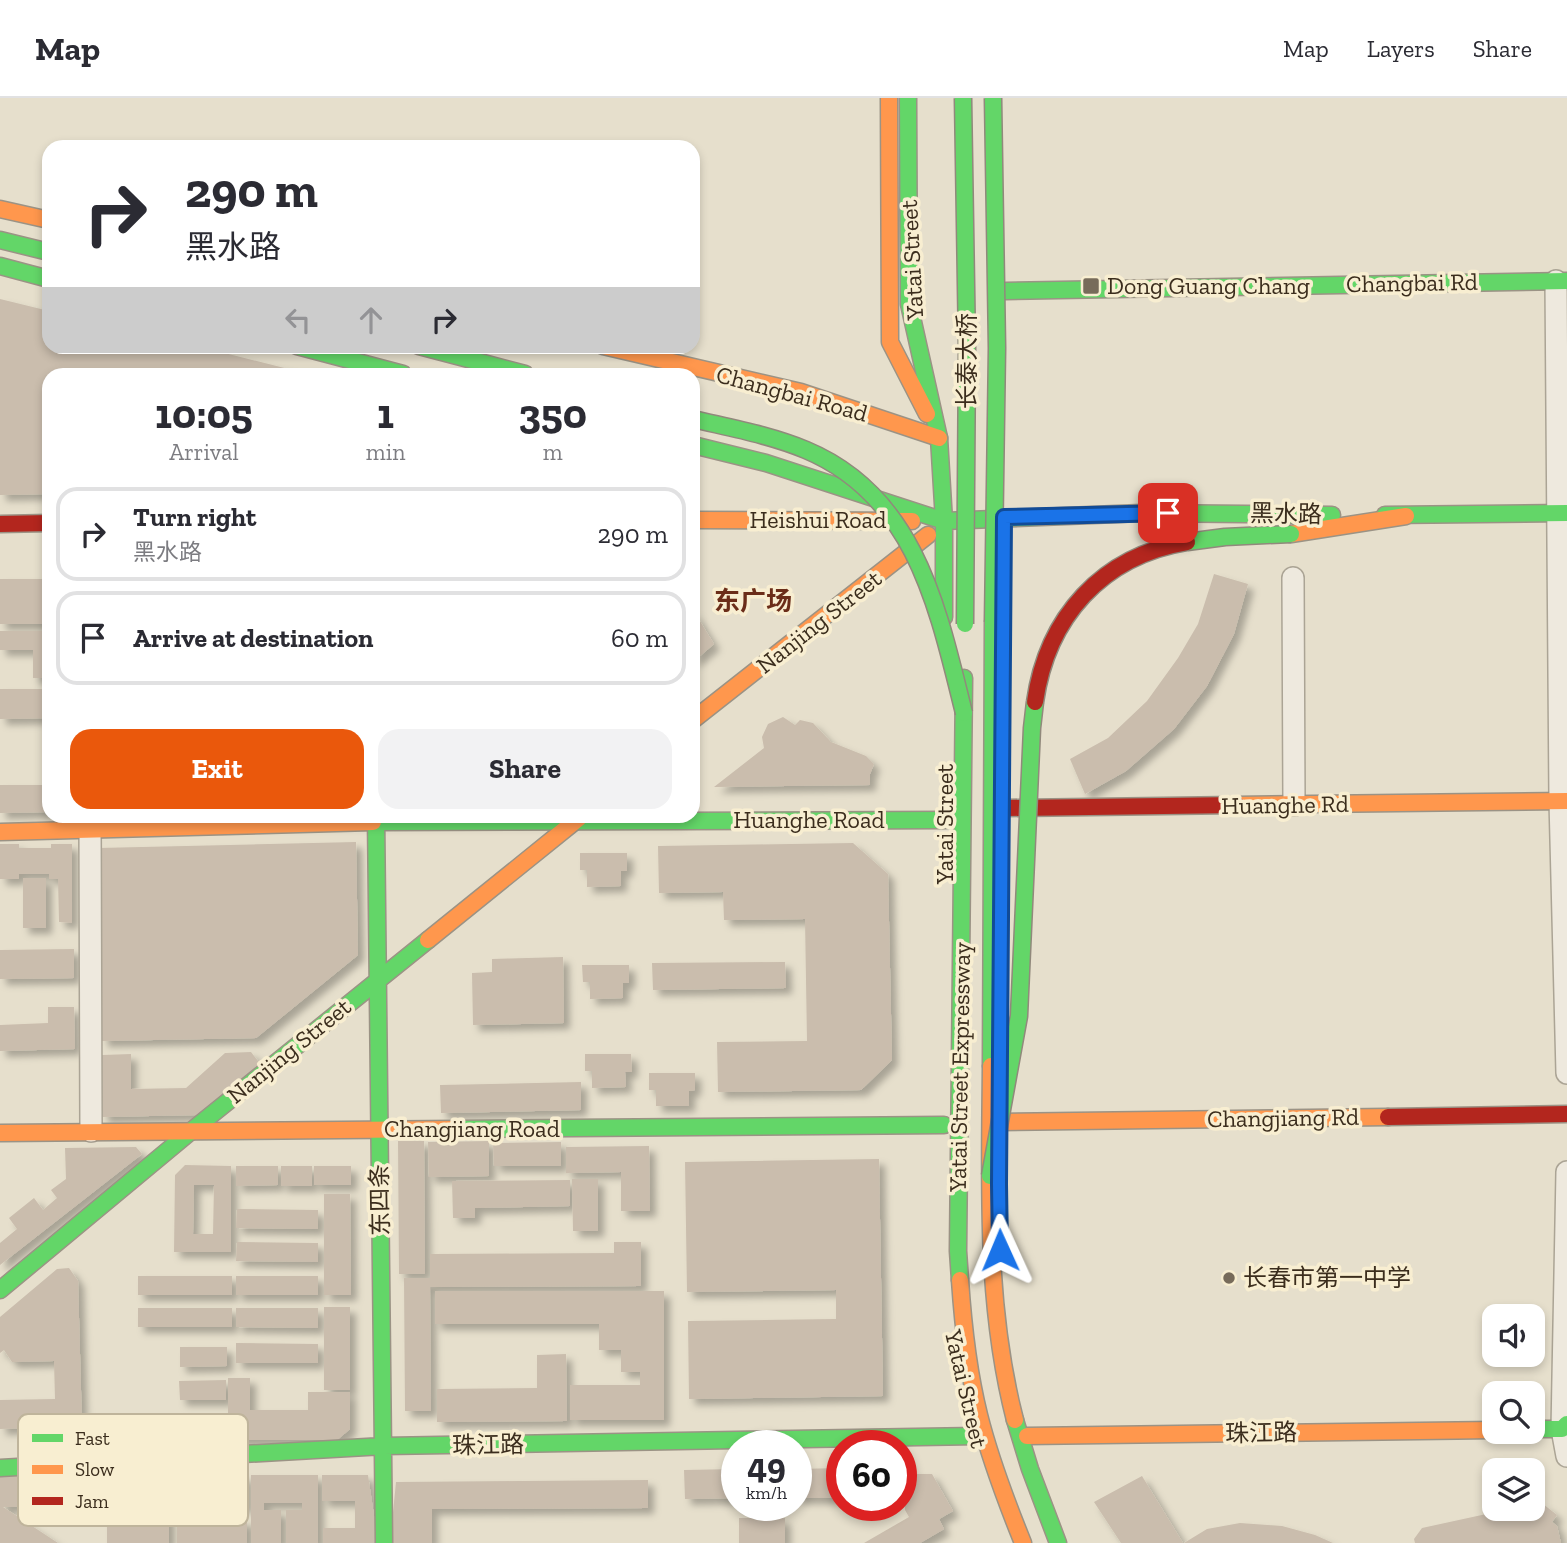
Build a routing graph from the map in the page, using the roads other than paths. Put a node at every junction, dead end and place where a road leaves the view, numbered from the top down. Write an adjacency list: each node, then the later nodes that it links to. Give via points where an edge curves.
1 (889, 98): 23 (main road, via 890,342)
2 (908, 98): 23 (main road, Yatai Street, via 909,304)
3 (963, 98): 34 (main road, 长泰大桥, bridge, via 967,348)
4 (980, 98): 27 (main road, Yatai Street)
5 (993, 98): 33 (main road, 长泰大桥, bridge, via 997,348)
6 (1003, 98): 14 (main road)
7 (0, 209): 8 (main road)
8 (42, 218)
9 (0, 240): 10 (main road)
10 (42, 250)
11 (0, 266): 12 (main road)
12 (42, 277)
13 (1562, 281): 14 (main road, Changbai Rd); 25 (street)
14 (1006, 291): 27 (main road)
15 (322, 354): 18 (main road)
16 (449, 354): 19 (main road)
17 (637, 354): 20 (main road, Changbai Road)
18 (366, 368)
19 (502, 368)
20 (696, 368)
21 (700, 369): 23 (main road, Changbai Road, via 801,393)
22 (700, 421): 36 (main road, bridge, via 820,457 879,503 905,534 933,593)
23 (939, 438): 29 (main road, Yatai Street)
24 (700, 447): 29 (main road, via 766,463)
25 (1563, 513): 26 (main road, 黑水路); 38 (street)
26 (1406, 516): 27 (main road, 黑水路, via 1142,513); 58 (main road, bridge, via 1166,547 1117,566 1058,629 1037,685 1019,1016)
27 (1004, 517): 29 (main road); 40 (main road, Yatai Street)
28 (700, 520): 29 (main road, Heishui Road)
29 (944, 521): 35 (main road, Yatai Street); 37 (main road, Nanjing Street)
30 (42, 523): 31 (main road)
31 (0, 524)
32 (1293, 578): 39 (street)
33 (993, 622): 58 (main road, Yatai Street Expressway, bridge)
34 (964, 637): 36 (main road, Yatai Street Expressway, bridge)
35 (945, 698)
36 (964, 713): 72 (main road, Yatai Street Expressway, via 961,1306 979,1412)
37 (700, 715)
38 (1563, 801): 39 (main road, Huanghe Rd); 49 (street)
39 (1294, 805): 40 (main road, Huanghe Rd)
40 (1003, 808): 51 (main road, Yatai Street)
41 (700, 819): 42 (main road, Huanghe Road)
42 (945, 820)
43 (90, 823): 46 (main road, Huanghe Road); 54 (street)
44 (376, 823): 47 (main road, 东四条)
45 (573, 823): 47 (main road, Nanjing Street)
46 (0, 832)
47 (376, 981): 53 (main road, 东四条); 55 (main road, Nanjing Street)
48 (944, 1000): 52 (main road, Yatai Street)
49 (1567, 1073)
50 (1567, 1114): 51 (main road, Changjiang Rd)
51 (1000, 1122): 64 (main road, Yatai Street, via 1002,1303 1014,1386)
52 (944, 1125): 53 (main road, Changjiang Road); 63 (main road, Yatai Street, via 947,1297 954,1350)
53 (379, 1129): 55 (main road, Changjiang Road); 65 (main road, 东四条)
54 (91, 1131): 55 (main road, Changjiang Road); 56 (main road, Changjiang Road)
55 (190, 1132): 59 (main road, Nanjing Street)
56 (0, 1133)
57 (1567, 1172): 60 (street)
58 (990, 1176): 73 (main road, Yatai Street Expressway, via 990,1250 999,1343 1033,1480)
59 (0, 1290)
60 (1565, 1427): 61 (main road); 67 (street)
61 (1545, 1428)
62 (1482, 1430): 64 (main road, 珠江路)
63 (977, 1436): 65 (main road, 珠江路); 71 (main road, Yatai Street)
64 (1027, 1436): 74 (main road, Yatai Street)
65 (384, 1446): 66 (main road, 珠江路); 70 (main road, 东四条)
66 (248, 1454)
67 (1567, 1455)
68 (18, 1467): 69 (main road, 珠江路)
69 (0, 1468)
70 (384, 1543)
71 (1014, 1543)
72 (1023, 1543)
73 (1058, 1543)
74 (1066, 1543)

